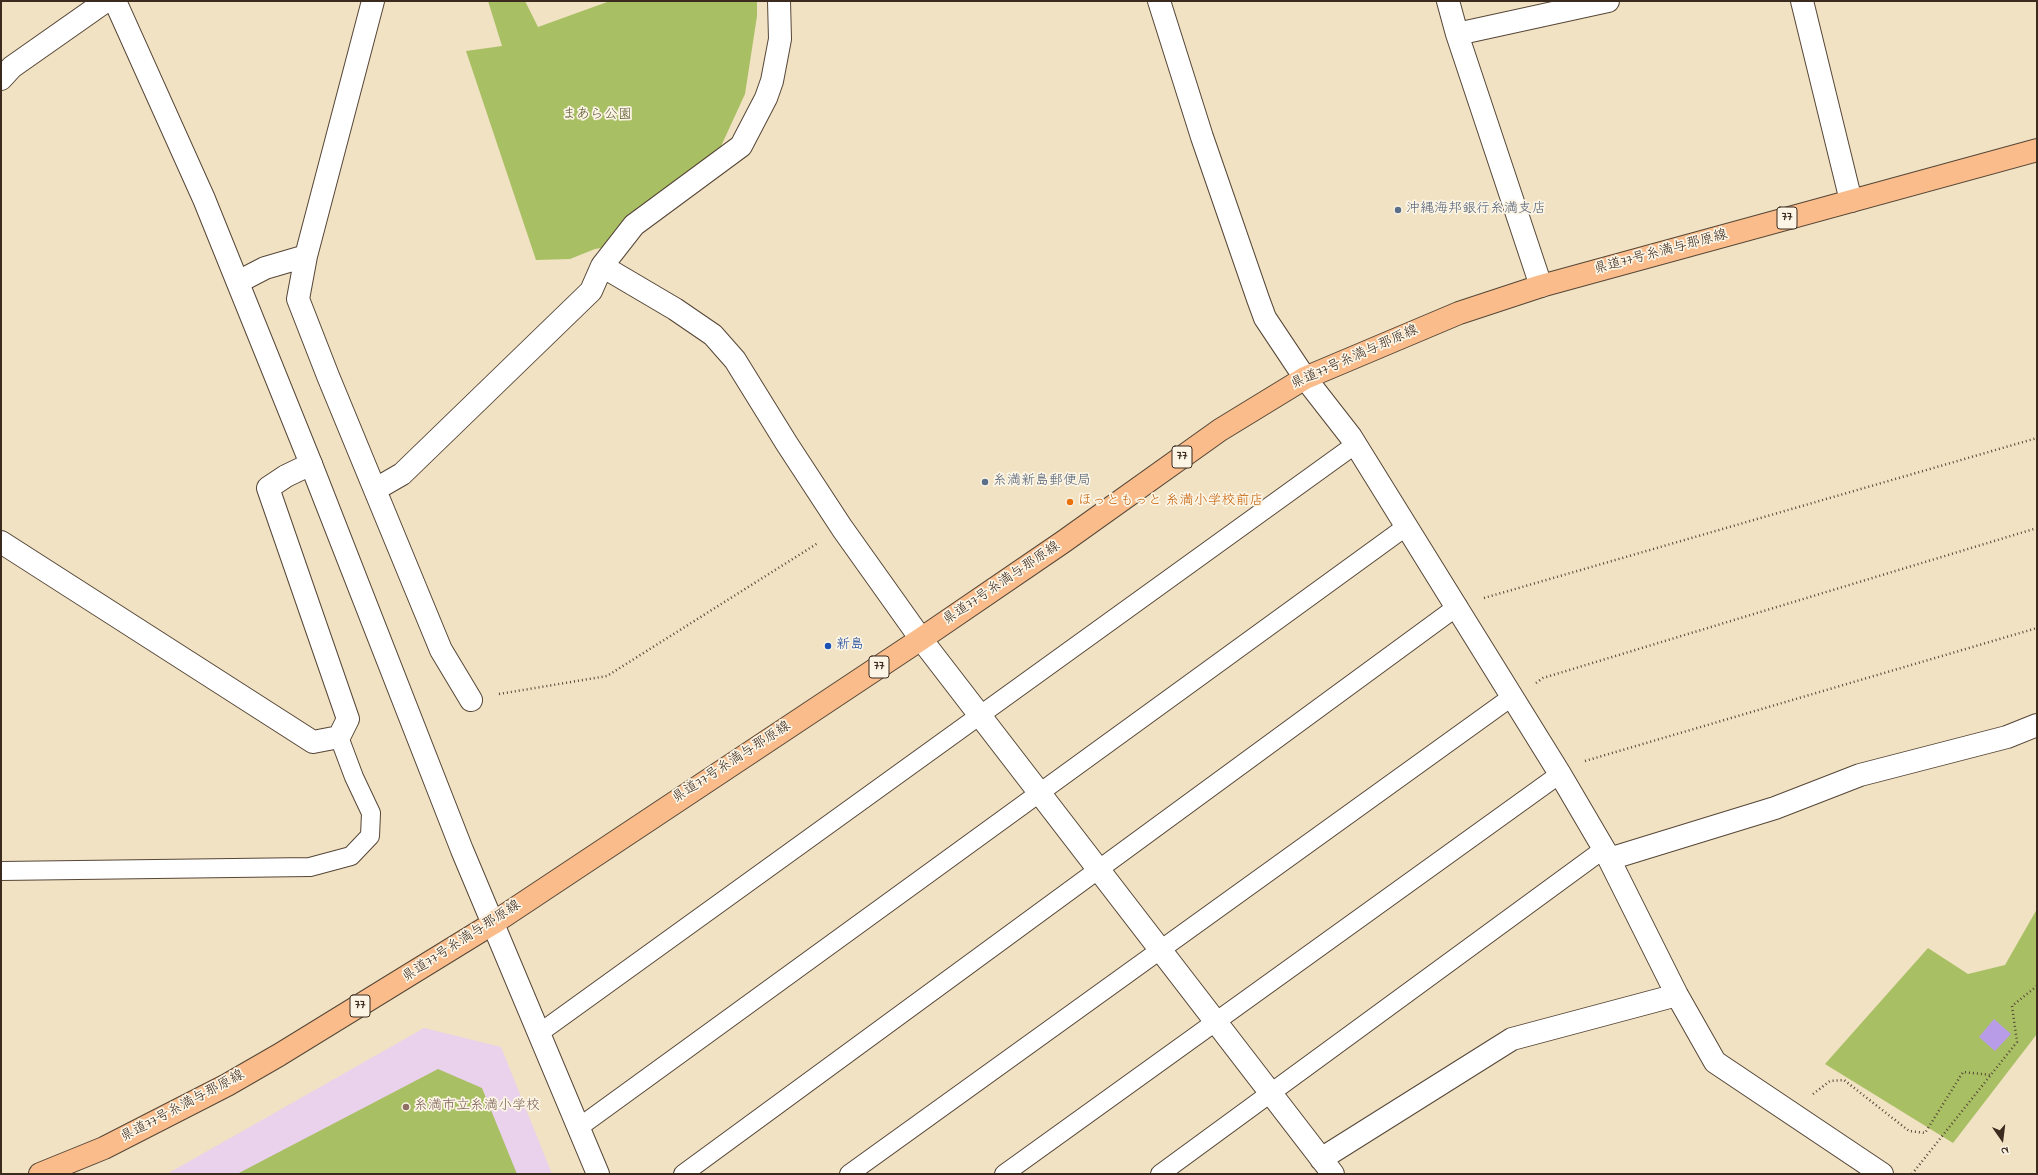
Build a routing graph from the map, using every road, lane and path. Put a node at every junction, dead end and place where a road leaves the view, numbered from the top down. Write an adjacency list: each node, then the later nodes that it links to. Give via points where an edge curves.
1 (106, 1): 10 (street)
2 (115, 1): 15 (street, via 204,199)
3 (374, 1): 13 (street)
4 (779, 1): 14 (street, via 780,39 772,81 741,146 634,225)
5 (1159, 1): 17 (street, via 1202,137 1258,299 1272,330)
6 (1448, 1): 9 (street)
7 (1608, 1): 9 (street)
8 (1802, 1): 12 (street)
9 (1457, 34): 16 (street)
10 (5, 70)
11 (2036, 151): 12 (main road, 県道77号糸満与那原線 / 77)
12 (1851, 201): 16 (main road, 県道77号糸満与那原線 / 77)
13 (306, 256): 15 (street, via 266,268); 21 (street, via 298,299)
14 (602, 266): 21 (street, via 591,291 402,474); 23 (street, via 714,335 735,360)
15 (238, 282): 20 (street)
16 (1541, 286): 17 (main road, 県道77号糸満与那原線 / 77, via 1459,313)
17 (1305, 378): 19 (street); 28 (main road, 県道77号糸満与那原線 / 77, via 1220,430)
18 (2037, 438): 26 (path)
19 (1356, 444): 22 (street); 31 (lane)
20 (311, 464): 33 (street, via 268,488 348,719); 39 (street)
21 (376, 489): 30 (street, via 441,650)
22 (1407, 526): 26 (street); 35 (lane)
23 (842, 528): 28 (street); 30 (path, via 607,676)
24 (2037, 528): 29 (path, via 1543,678)
25 (1, 542): 33 (street, via 313,742)
26 (1458, 606): 29 (street); 37 (lane)
27 (2037, 628): 34 (path, via 1585,761)
28 (921, 639): 31 (street); 39 (main road, 県道77号糸満与那原線 / 77)
29 (1513, 696): 34 (street); 40 (lane)
30 (471, 700)
31 (981, 715): 35 (street); 44 (lane)
32 (2037, 725): 36 (street, via 2007,737 1860,775 1775,808)
33 (339, 737): 38 (lane, via 371,813 370,836 351,856 310,867)
34 (1560, 774): 36 (street); 43 (lane)
35 (1039, 791): 37 (street); 48 (lane)
36 (1607, 854): 42 (street); 46 (lane)
37 (1099, 869): 40 (street); 52 (lane)
38 (1, 870)
39 (492, 924): 44 (street); 50 (main road, 県道77号糸満与那原線 / 77, via 227,1086 104,1148)
40 (1162, 949): 43 (street); 53 (lane)
41 (2037, 986): 45 (path, via 2012,1006 2017,1042)
42 (1677, 995): 47 (street, via 1715,1062); 49 (street, via 1512,1039)
43 (1216, 1021): 46 (street); 54 (lane)
44 (538, 1034): 48 (street)
45 (1991, 1076): 47 (path, via 1963,1072 1925,1133 1909,1131 1844,1080 1830,1081 1819,1087); 57 (path)
46 (1271, 1093): 49 (street); 55 (lane)
47 (1792, 1115): 56 (street)
48 (578, 1128): 51 (street)
49 (1325, 1169)
50 (40, 1174)
51 (598, 1174)
52 (683, 1174)
53 (849, 1174)
54 (1004, 1174)
55 (1160, 1174)
56 (1882, 1174)
57 (1912, 1174)

